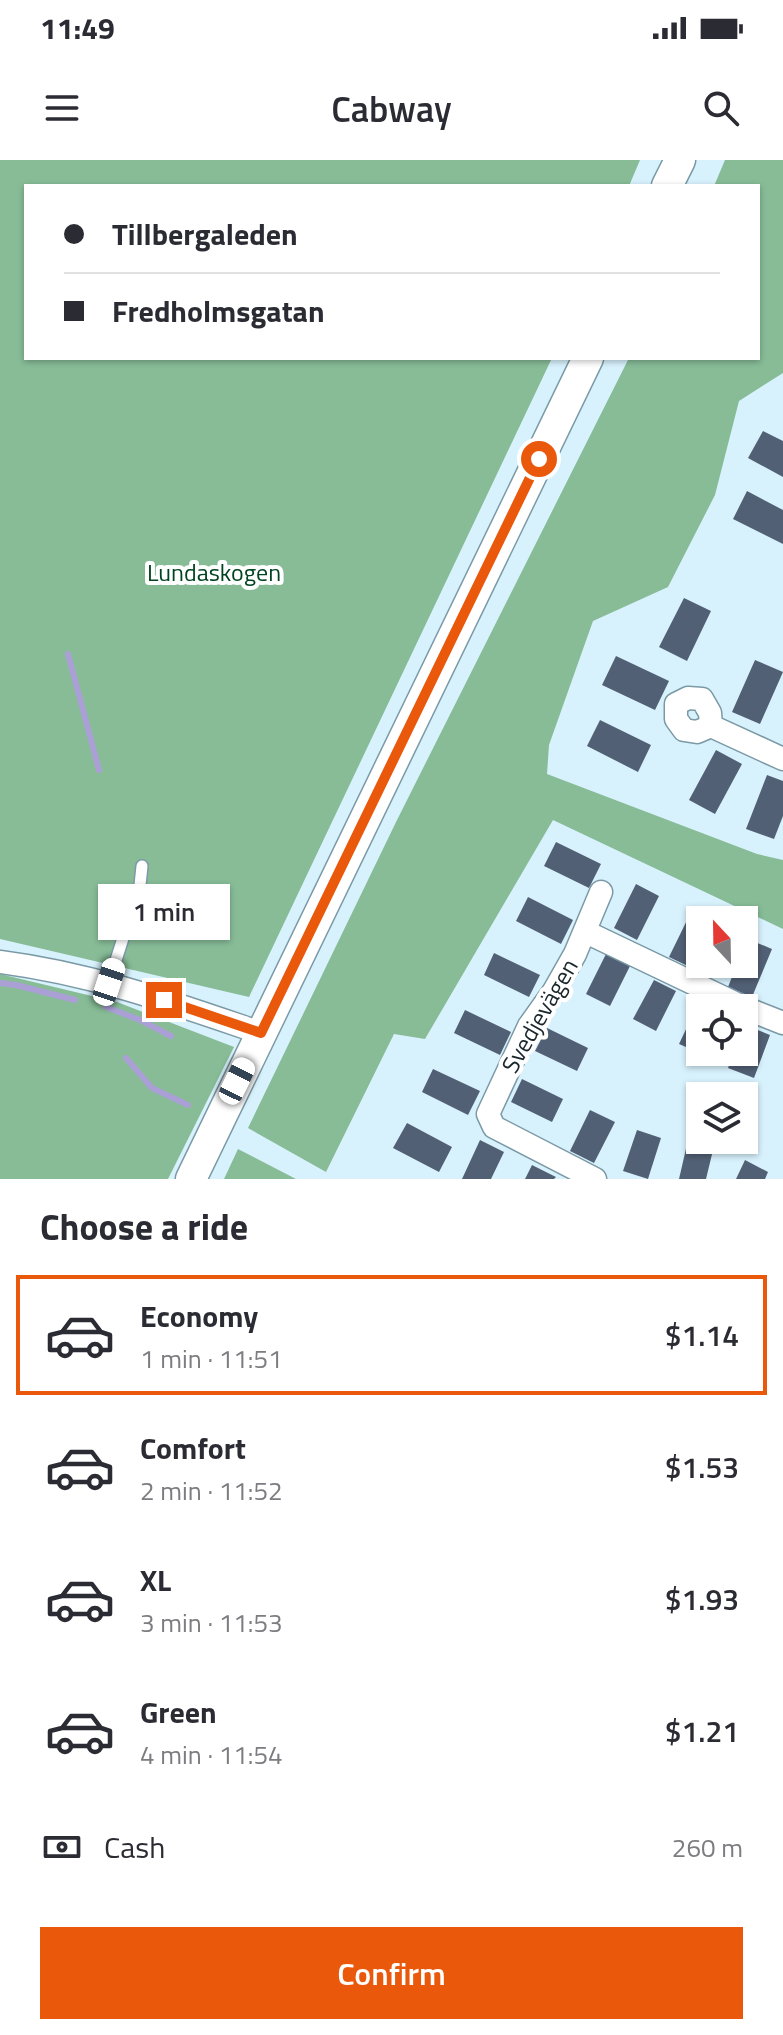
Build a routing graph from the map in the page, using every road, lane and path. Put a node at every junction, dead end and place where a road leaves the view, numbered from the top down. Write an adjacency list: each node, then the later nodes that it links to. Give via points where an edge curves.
1 (680, 160): 2 (main road)
2 (668, 184)
3 (587, 360): 12 (main road)
4 (711, 726): 5 (street)
5 (783, 759)
6 (142, 866): 10 (lane)
7 (601, 892): 8 (street, Svedjevägen)
8 (586, 932): 11 (street, Svedjevägen); 14 (street, Svedjevägen, via 529,1026 488,1114 494,1127)
9 (0, 962): 10 (street)
10 (109, 982): 12 (street)
11 (783, 1023)
12 (261, 1033): 13 (main road)
13 (191, 1179)
14 (595, 1179)

